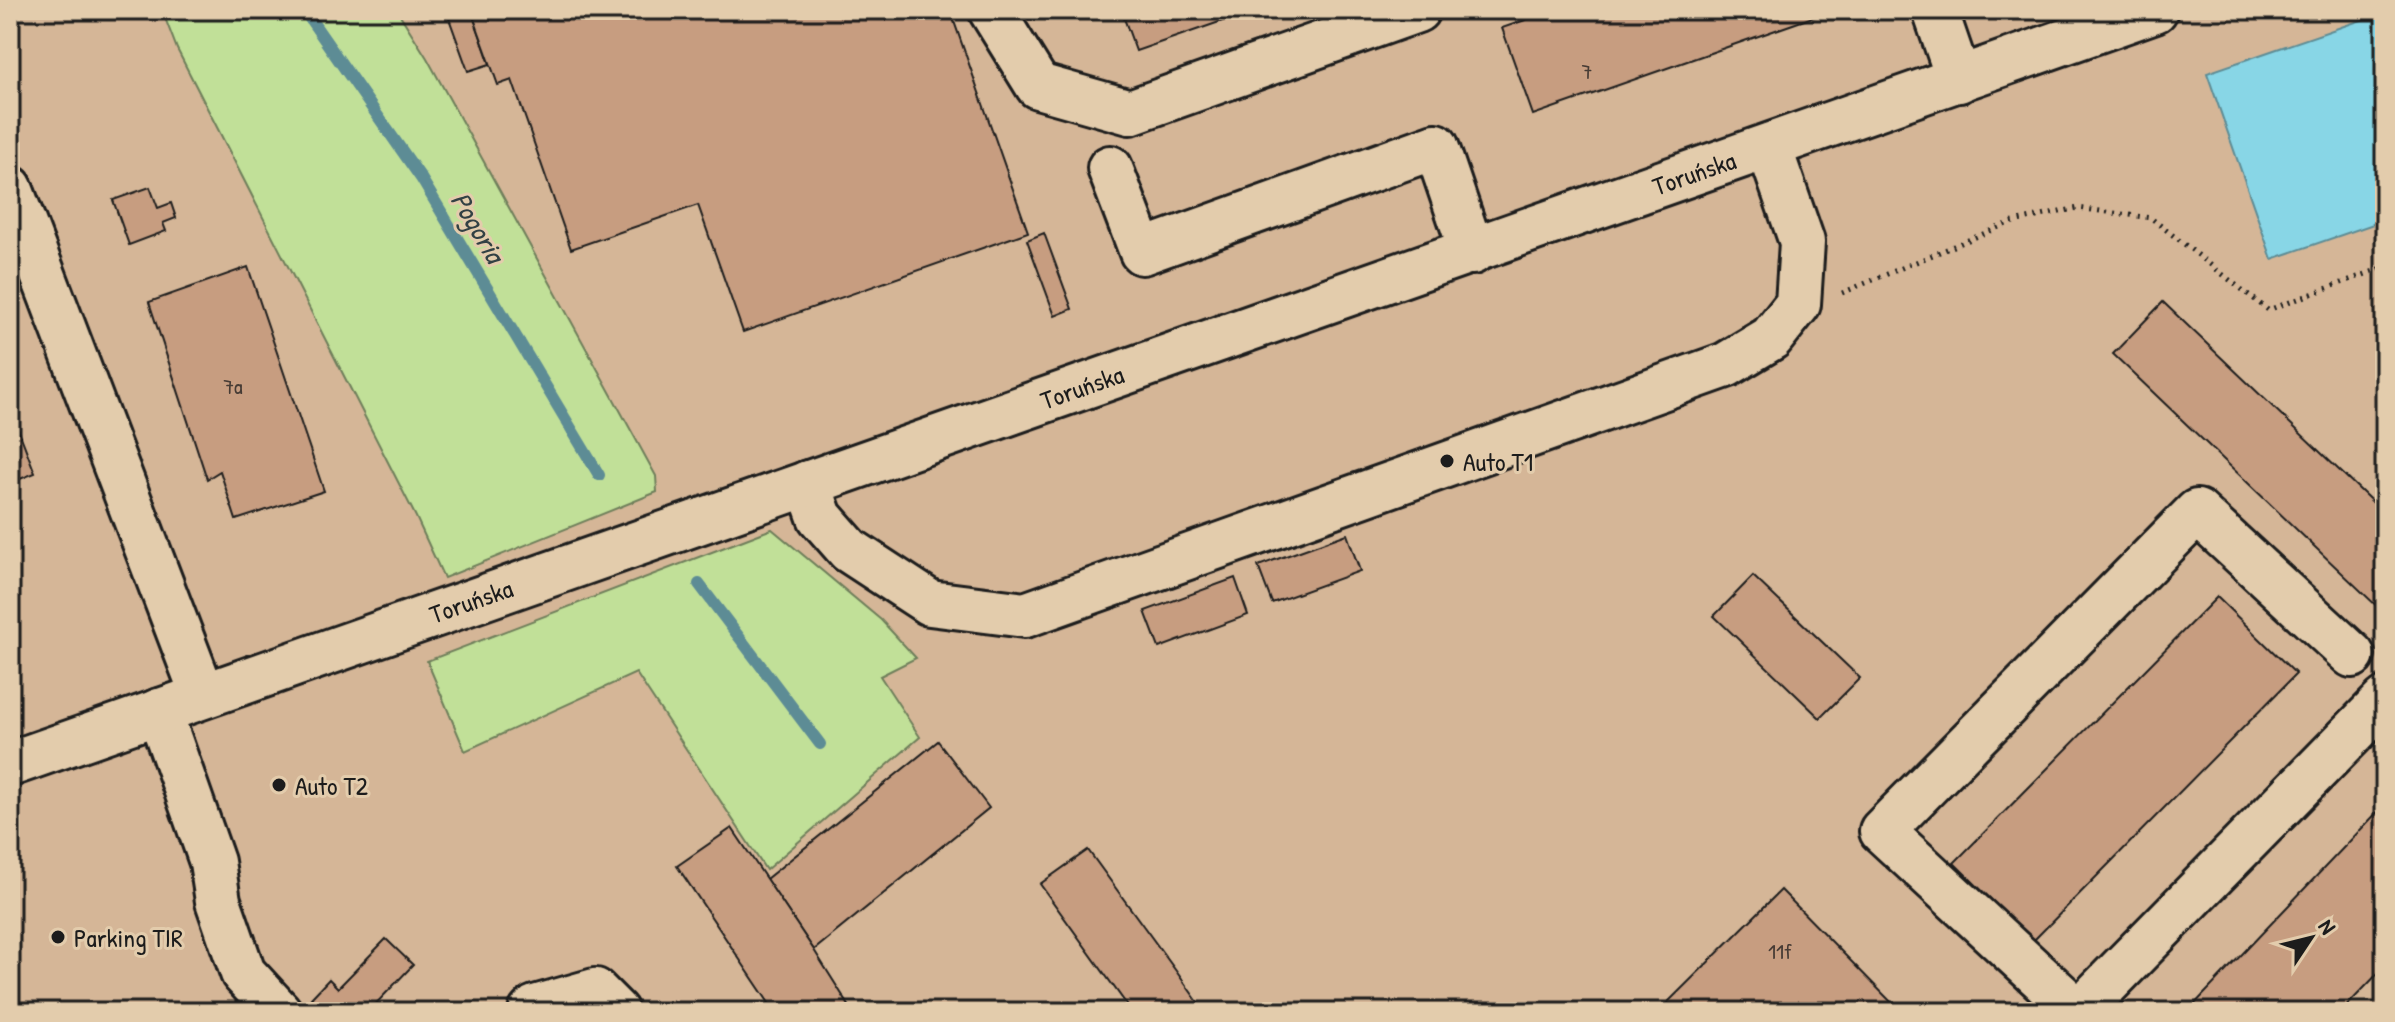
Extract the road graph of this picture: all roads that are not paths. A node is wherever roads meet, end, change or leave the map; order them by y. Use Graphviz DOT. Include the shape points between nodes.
graph roads {
  1 [pos="991,10"];
  2 [pos="1417,10"];
  3 [pos="1935,10"];
  4 [pos="2155,10"];
  5 [pos="1959,80"];
  6 [pos="1769,147"];
  7 [pos="1110,168"];
  8 [pos="10,188"];
  9 [pos="1472,252"];
  10 [pos="808,483"];
  11 [pos="2352,655"];
  12 [pos="203,695"];
  13 [pos="2385,700"];
  14 [pos="159,711"];
  15 [pos="10,764"];
  16 [pos="279,1012"];
  17 [pos="531,1012"];
  18 [pos="616,1012"];
  19 [pos="2079,1012"];
  1 -- 2 [label="street" via="1038,86 1130,112"];
  3 -- 5 [label="street"];
  4 -- 5 [label="street, Toruńska"];
  5 -- 6 [label="street, Toruńska"];
  6 -- 9 [label="street, Toruńska"];
  6 -- 10 [label="street" via="1802,242 1798,304 1771,338 1726,365 1025,615 930,603 849,550 820,517"];
  7 -- 9 [label="street" via="1142,252 1436,146"];
  8 -- 12 [label="street"];
  9 -- 10 [label="street, Toruńska"];
  10 -- 12 [label="street, Toruńska"];
  11 -- 19 [label="street" via="2197,512 1882,831"];
  12 -- 14 [label="street, Toruńska"];
  13 -- 19 [label="street"];
  14 -- 15 [label="street, Toruńska"];
  14 -- 16 [label="street" via="212,862 218,901 243,973"];
  17 -- 18 [label="street" via="595,991"];
}
